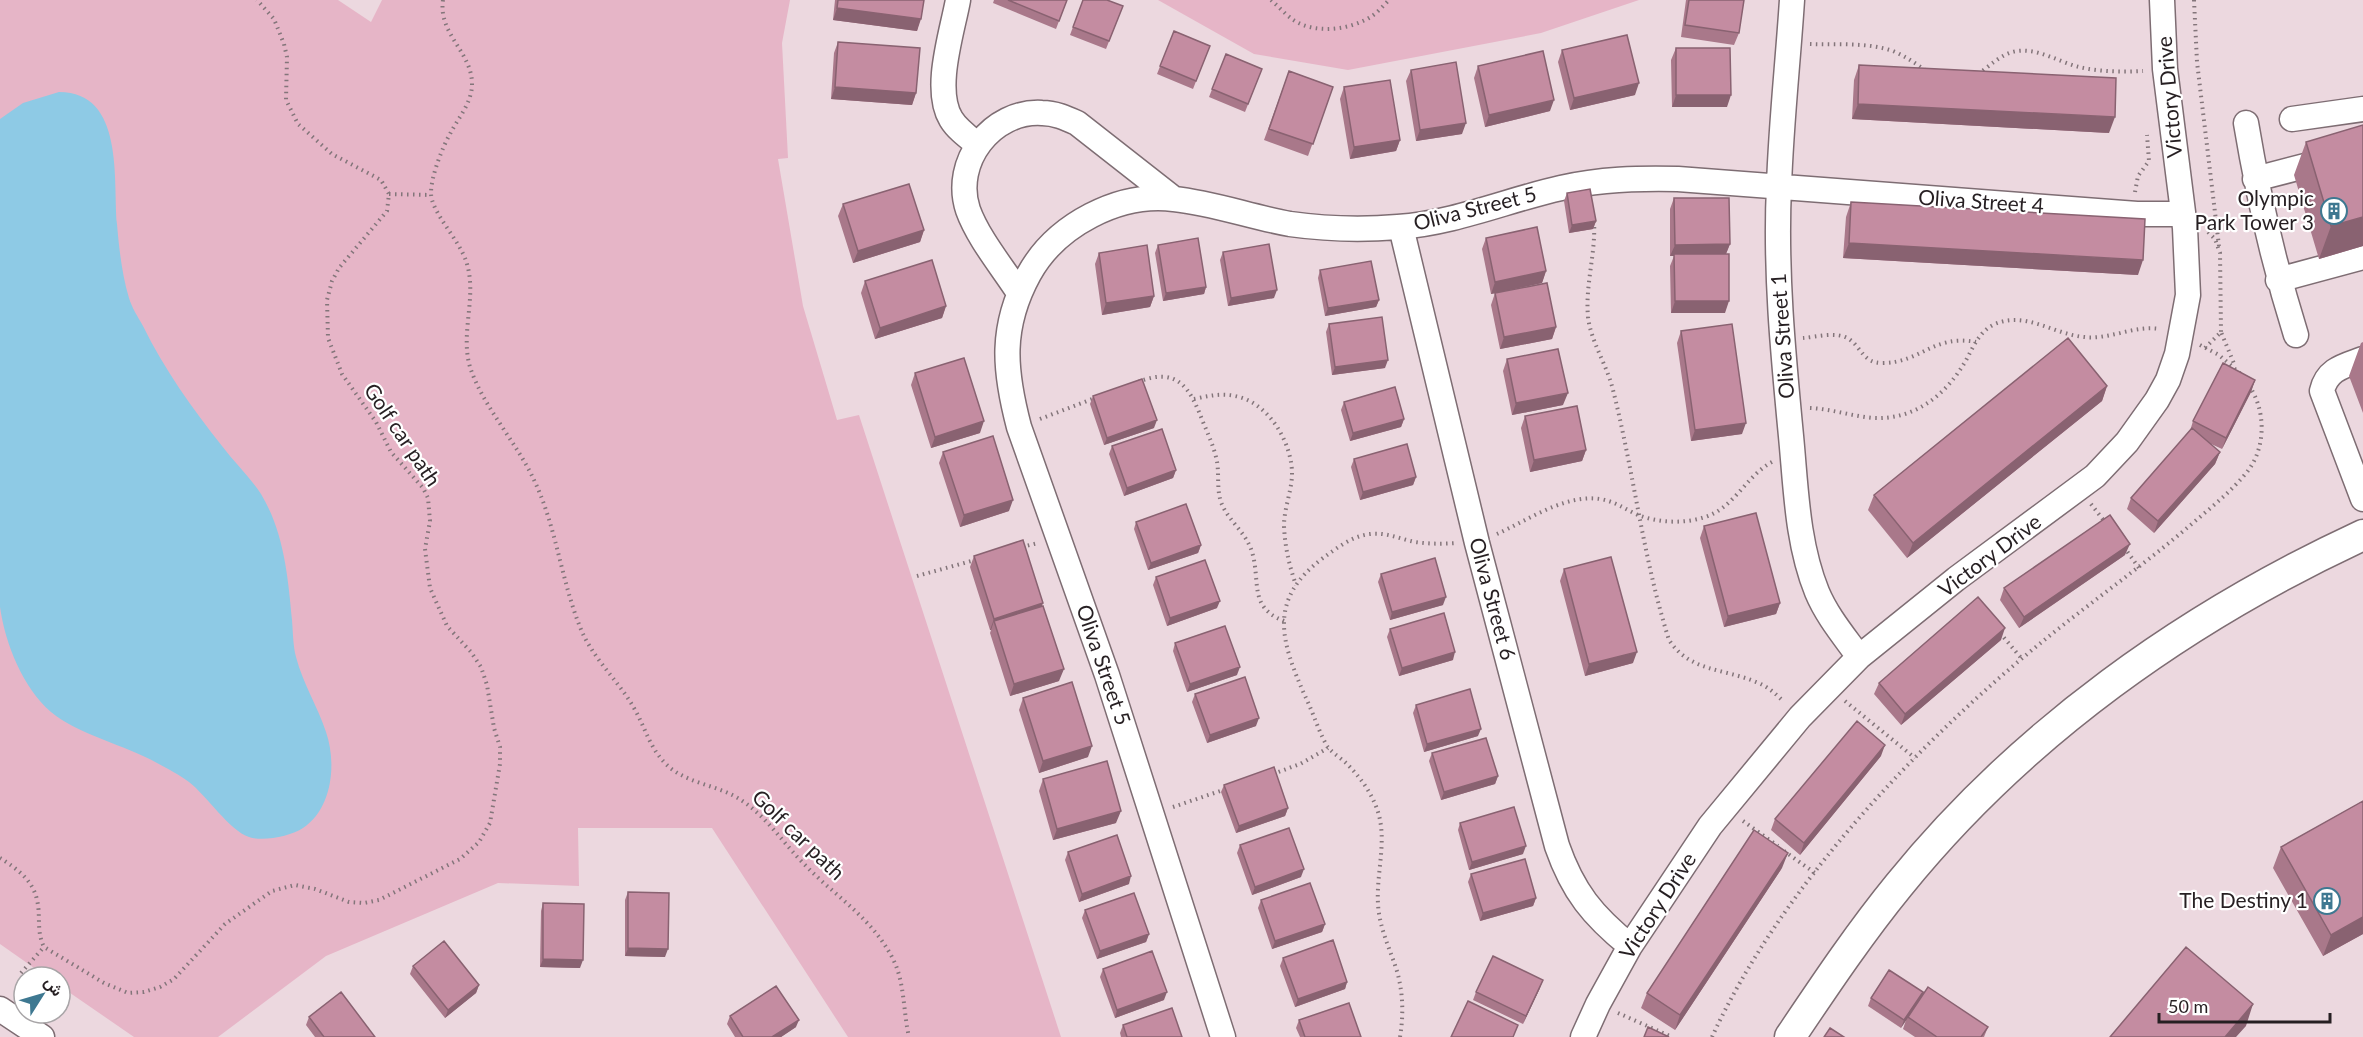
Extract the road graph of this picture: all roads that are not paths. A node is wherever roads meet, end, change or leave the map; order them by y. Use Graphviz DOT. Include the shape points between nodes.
graph roads {
  1 [pos="958,0"];
  2 [pos="1792,0"];
  3 [pos="2162,0"];
  4 [pos="2363,109"];
  5 [pos="2292,118"];
  6 [pos="2246,123"];
  7 [pos="978,145"];
  8 [pos="2363,151"];
  9 [pos="2255,179"];
  10 [pos="1779,187"];
  11 [pos="1174,199"];
  12 [pos="2184,221"];
  13 [pos="1401,227"];
  14 [pos="2363,257"];
  15 [pos="2278,280"];
  16 [pos="1019,293"];
  17 [pos="2296,335"];
  18 [pos="2363,359"];
  19 [pos="2359,480"];
  20 [pos="2363,535"];
  21 [pos="1859,657"];
  22 [pos="1630,946"];
  23 [pos="0,1009"];
  24 [pos="42,1037"];
  25 [pos="1223,1037"];
  26 [pos="1583,1037"];
  27 [pos="1790,1037"];
  1 -- 7 [label="street" via="942,87 944,103 951,119"];
  2 -- 10 [label="street, Oliva Street 1"];
  3 -- 12 [label="street, Victory Drive" via="2165,69"];
  4 -- 5 [label="street"];
  6 -- 9 [label="street"];
  7 -- 11 [label="street, Oliva Street 5" via="1005,120 1042,112 1060,116 1077,123"];
  7 -- 16 [label="street, Oliva Street 5" via="965,176 968,209"];
  8 -- 9 [label="street"];
  9 -- 15 [label="street"];
  10 -- 12 [label="street, Oliva Street 4" via="2137,214"];
  10 -- 13 [label="street, Oliva Street 5" via="1678,179 1592,182"];
  10 -- 21 [label="street, Oliva Street 1" via="1781,340 1800,529 1810,572 1828,614"];
  11 -- 13 [label="street, Oliva Street 5" via="1299,225"];
  11 -- 16 [label="street, Oliva Street 5" via="1121,204 1081,220 1034,264"];
  12 -- 21 [label="street, Victory Drive" via="2188,295 2179,345 2168,380 2153,408 2110,462 2080,489 1956,579"];
  13 -- 22 [label="street, Oliva Street 6" via="1477,543 1557,846 1564,867 1587,906"];
  14 -- 15 [label="street"];
  15 -- 17 [label="street"];
  16 -- 25 [label="street, Oliva Street 5" via="1006,345 1007,373 1020,427 1152,814"];
  18 -- 19 [label="street" via="2329,373 2322,391"];
  20 -- 27 [label="main road" via="2191,627 2111,683 2036,745 1965,812 1899,884"];
  21 -- 22 [label="street, Victory Drive" via="1800,717 1710,825"];
  22 -- 26 [label="street, Victory Drive"];
  23 -- 24 [label="street"];
}
